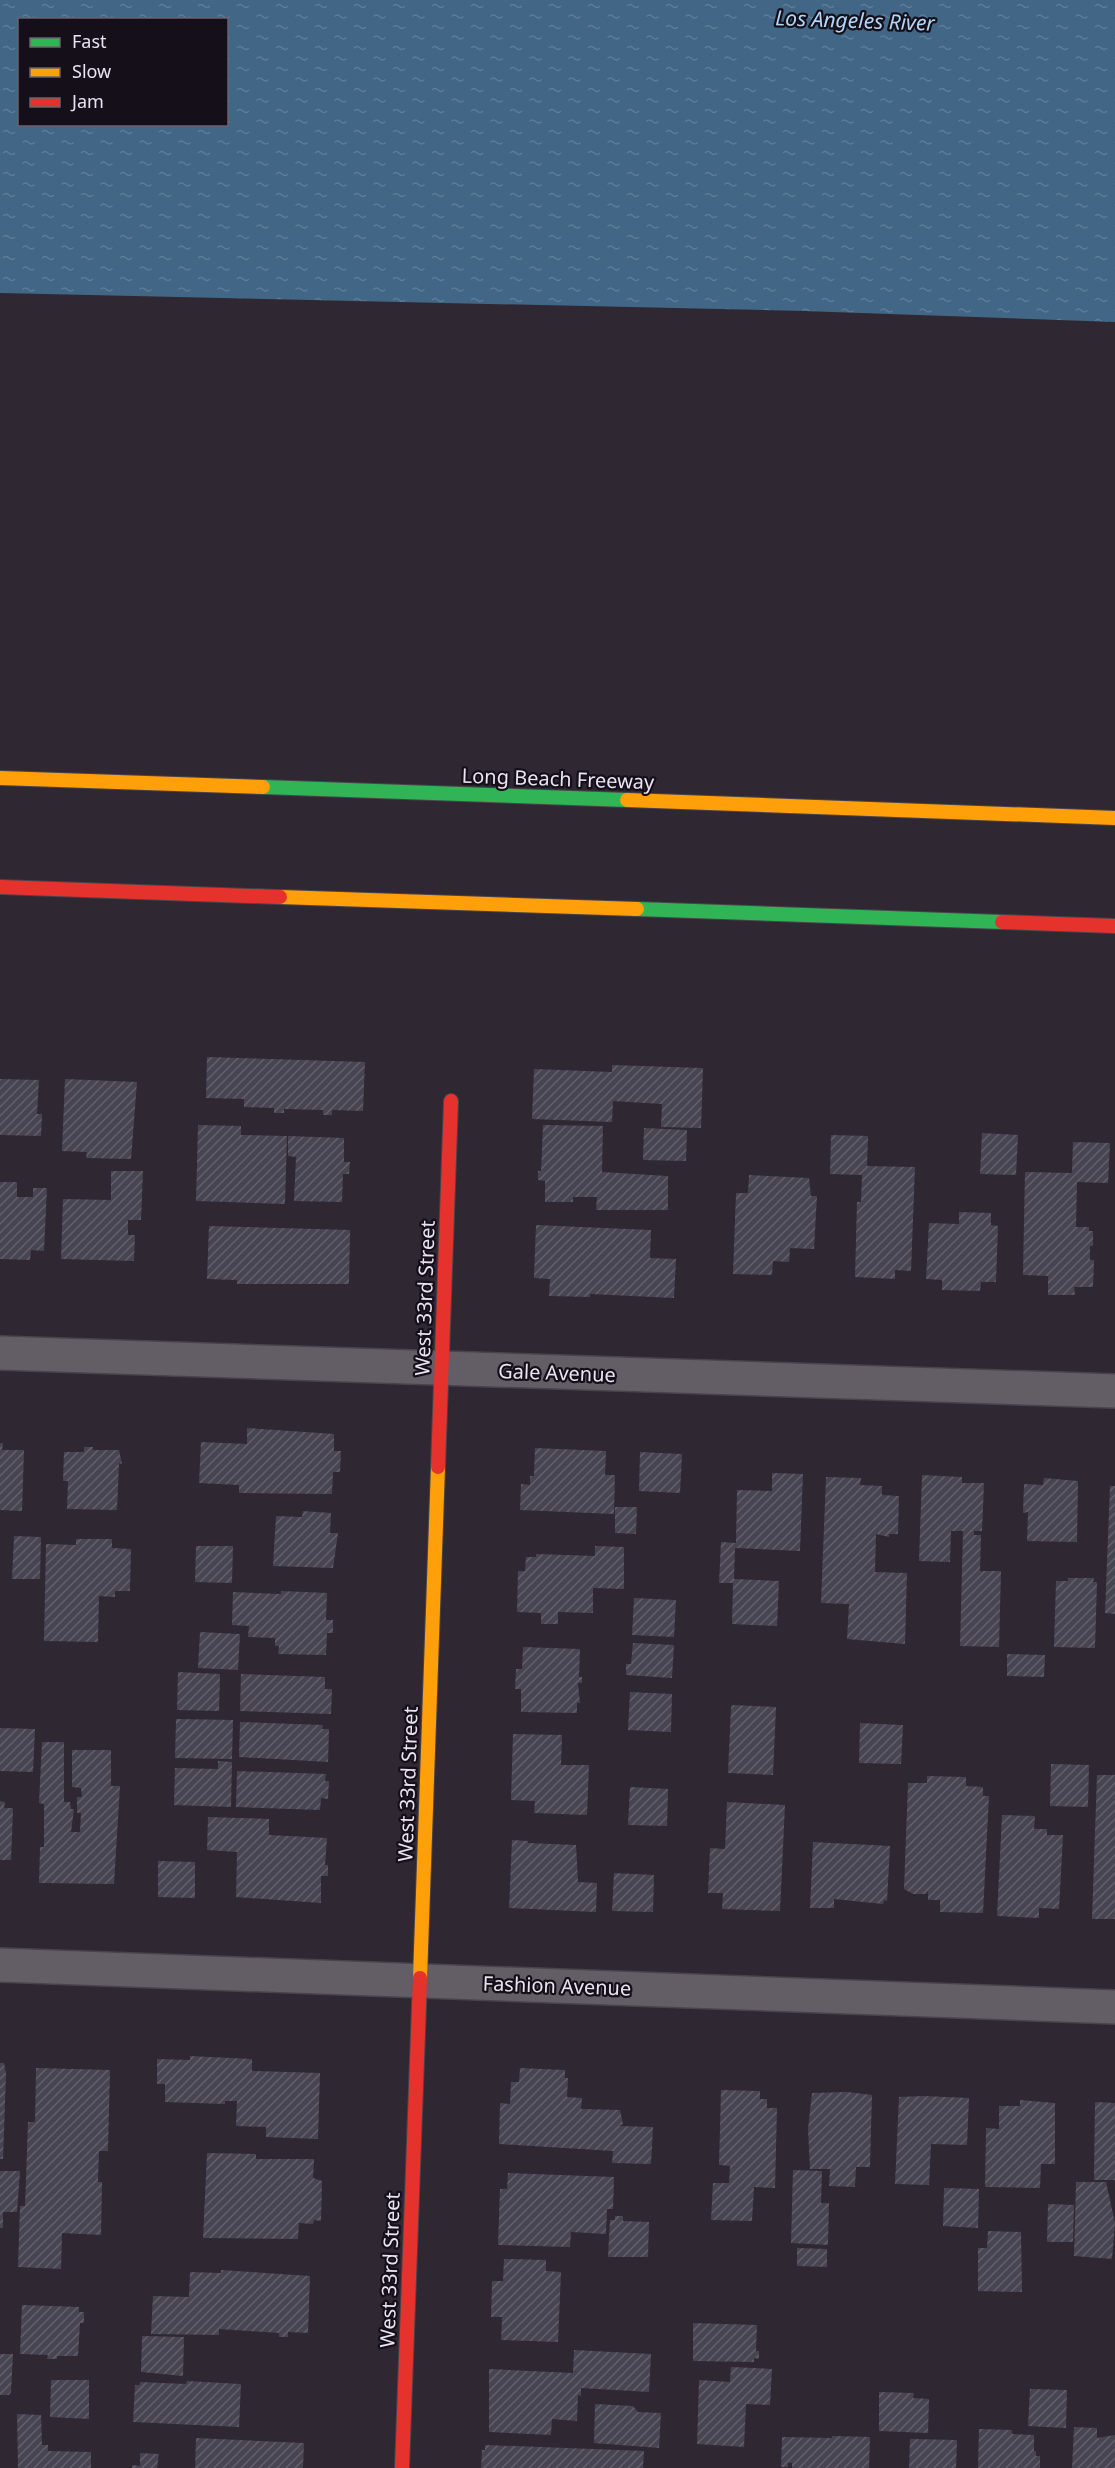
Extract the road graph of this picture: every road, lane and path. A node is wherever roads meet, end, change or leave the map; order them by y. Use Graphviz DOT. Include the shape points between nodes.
graph roads {
  1 [pos="0,778"];
  2 [pos="1115,818"];
  3 [pos="0,887"];
  4 [pos="1115,926"];
  5 [pos="451,1101"];
  6 [pos="0,1353"];
  7 [pos="442,1369"];
  8 [pos="1115,1391"];
  9 [pos="0,1965"];
  10 [pos="420,1981"];
  11 [pos="1115,2007"];
  12 [pos="402,2468"];
  1 -- 2 [label="main road, Long Beach Freeway"];
  3 -- 4 [label="main road"];
  5 -- 7 [label="main road, West 33rd Street"];
  6 -- 7 [label="street, Gale Avenue"];
  7 -- 8 [label="street, Gale Avenue"];
  7 -- 10 [label="main road, West 33rd Street"];
  9 -- 10 [label="street, Fashion Avenue"];
  10 -- 11 [label="street, Fashion Avenue"];
  10 -- 12 [label="main road, West 33rd Street"];
}
